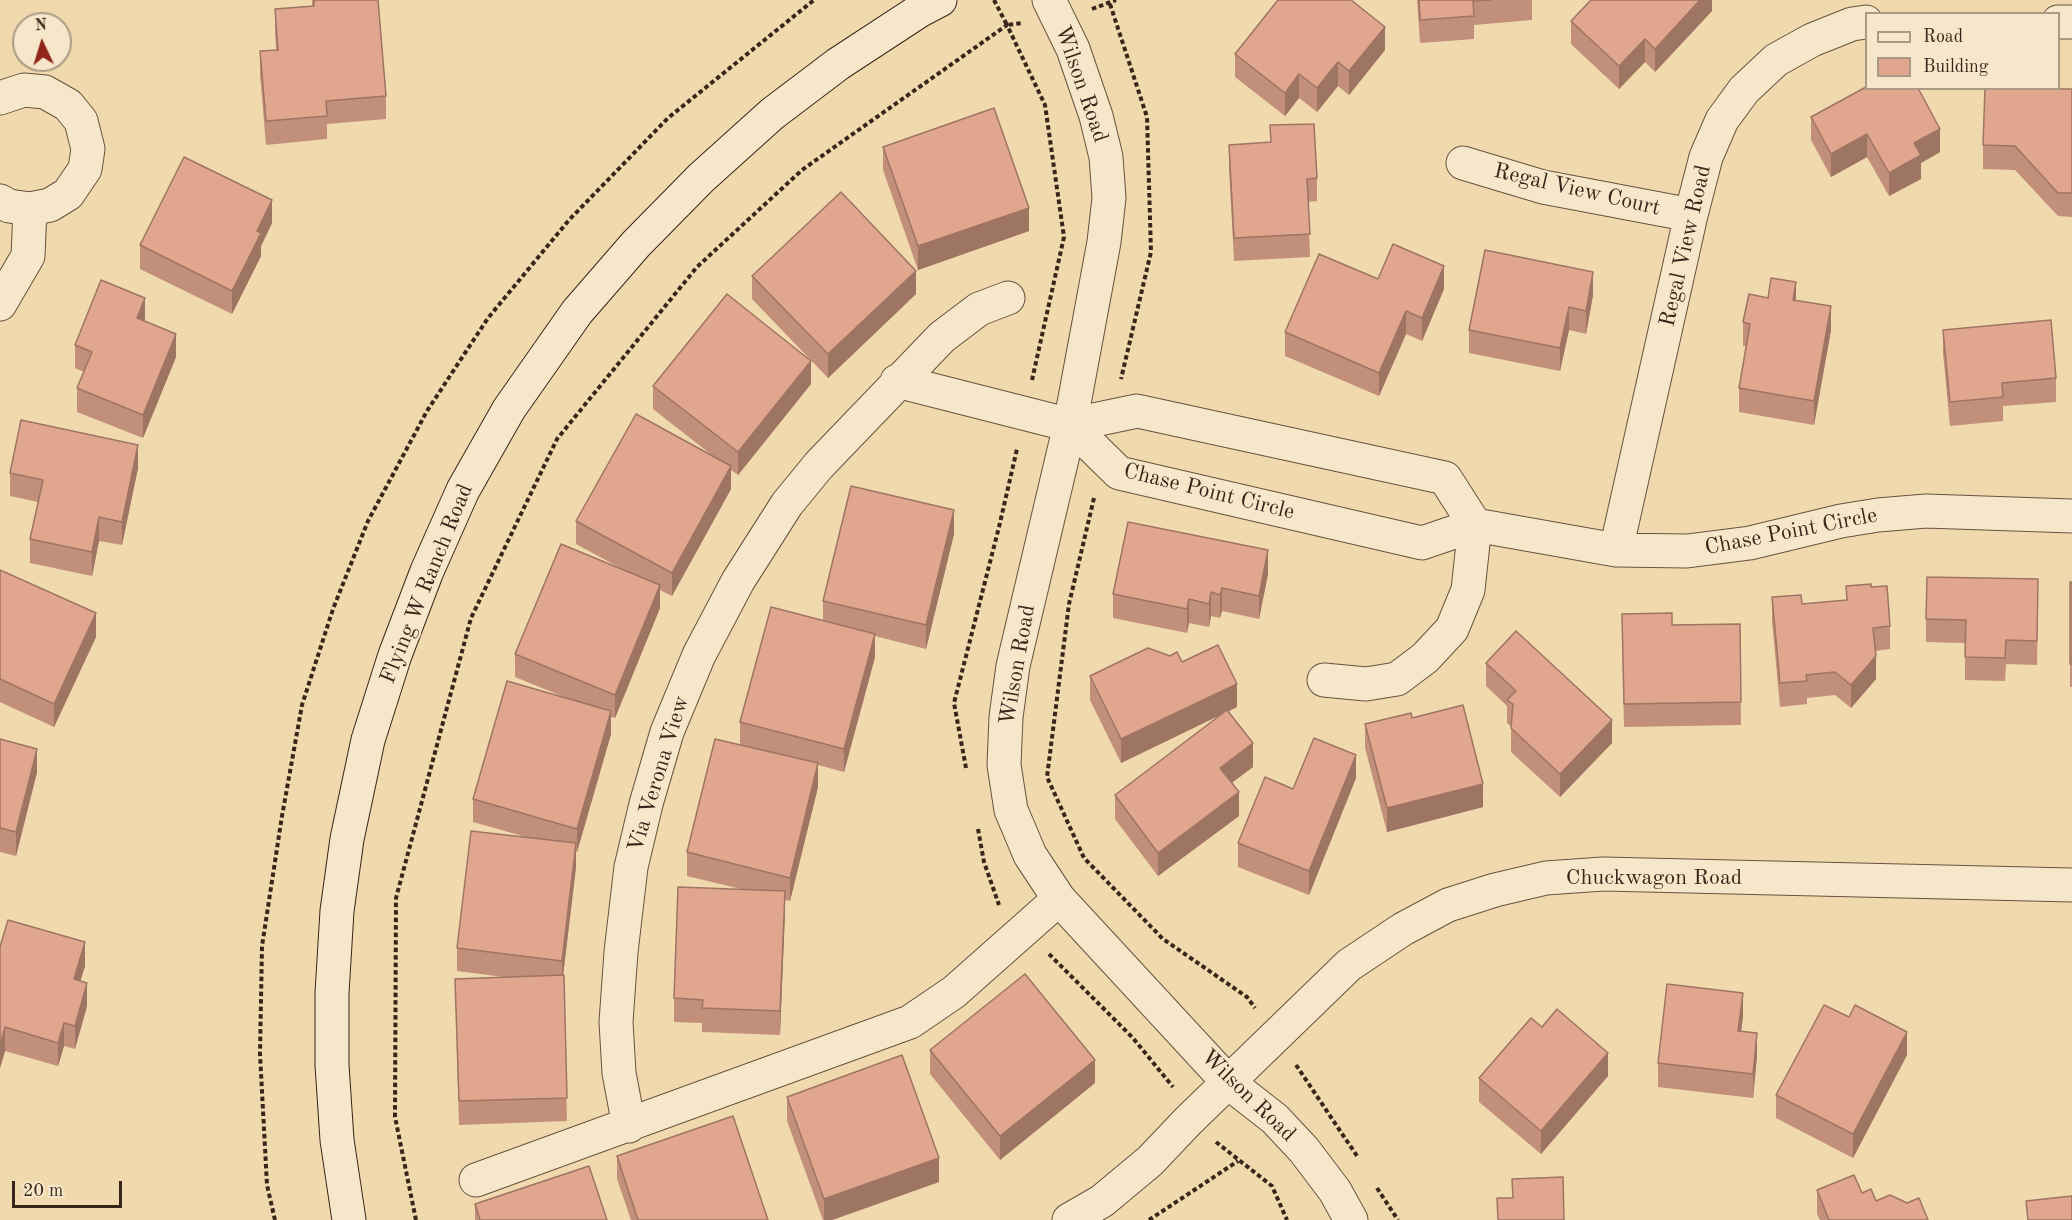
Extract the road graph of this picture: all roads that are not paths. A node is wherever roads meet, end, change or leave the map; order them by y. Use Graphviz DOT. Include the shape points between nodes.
graph roads {
  1 [pos="940,0"];
  2 [pos="1049,0"];
  3 [pos="1865,22"];
  4 [pos="0,98"];
  5 [pos="1463,163"];
  6 [pos="15,205"];
  7 [pos="1691,215"];
  8 [pos="1008,298"];
  9 [pos="0,304"];
  10 [pos="897,381"];
  11 [pos="1070,424"];
  12 [pos="2072,516"];
  13 [pos="1475,525"];
  14 [pos="1617,550"];
  15 [pos="1324,680"];
  16 [pos="2072,885"];
  17 [pos="1059,899"];
  18 [pos="1229,1083"];
  19 [pos="629,1126"];
  20 [pos="477,1180"];
  21 [pos="348,1220"];
  22 [pos="1069,1220"];
  23 [pos="1351,1220"];
  1 -- 21 [label="street, Flying W Ranch Road" via="838,64 772,114 636,244 577,312 509,409 463,490 395,655 368,740 347,839 337,911 332,1065"];
  2 -- 11 [label="street, Wilson Road" via="1073,49 1106,157 1104,242"];
  3 -- 7 [label="street, Regal View Road" via="1812,40 1776,60 1744,90 1722,120 1706,158"];
  4 -- 6 [label="street" via="24,90 45,92 68,105 81,121 88,149 85,169 68,194 50,205"];
  5 -- 7 [label="street, Regal View Court" via="1543,187"];
  6 -- 9 [label="street" via="28,256"];
  7 -- 14 [label="street, Regal View Road"];
  8 -- 10 [label="street, Via Verona View" via="979,309 942,337"];
  10 -- 11 [label="street"];
  10 -- 19 [label="street, Via Verona View" via="786,504 704,645 667,732 631,867 621,952 616,1022 619,1073"];
  11 -- 13 [label="street, Chase Point Circle" via="1119,473 1422,543"];
  11 -- 13 [label="street" via="1137,411 1445,478"];
  11 -- 17 [label="street, Wilson Road" via="1013,666 1004,765 1011,810 1030,855"];
  12 -- 14 [label="street, Chase Point Circle" via="1926,511 1878,514 1750,543 1686,551"];
  13 -- 14 [label="street, Chase Point Circle"];
  13 -- 15 [label="street" via="1468,590 1452,629 1425,658 1396,679 1366,684"];
  16 -- 18 [label="street, Chuckwagon Road" via="1614,874 1546,878 1448,904 1402,929 1349,965"];
  17 -- 18 [label="street, Wilson Road"];
  17 -- 19 [label="street" via="954,992 910,1023"];
  18 -- 22 [label="street, Chuckwagon Road" via="1150,1161 1102,1201"];
  18 -- 23 [label="street, Wilson Road" via="1275,1119 1304,1150"];
  19 -- 20 [label="street"];
}
